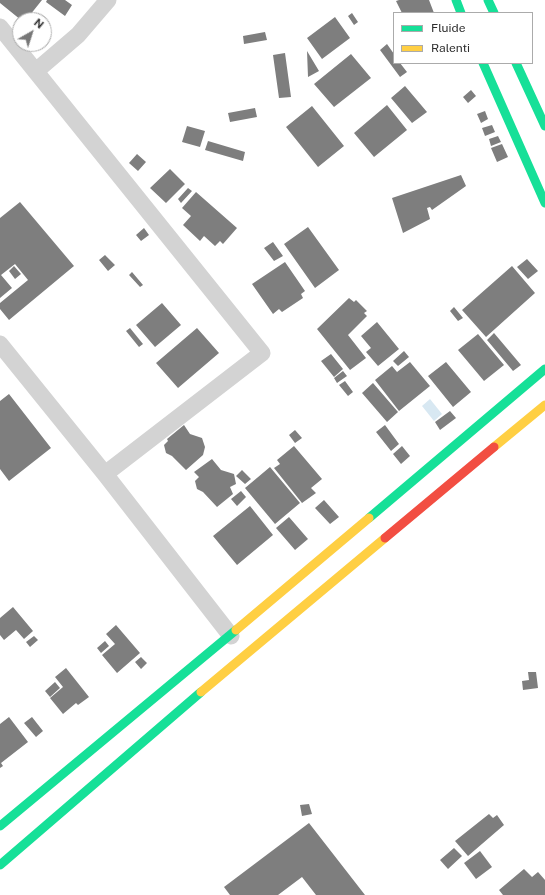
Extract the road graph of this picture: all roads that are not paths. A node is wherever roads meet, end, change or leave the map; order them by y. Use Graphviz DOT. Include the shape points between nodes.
graph roads {
  1 [pos="108,0"];
  2 [pos="456,0"];
  3 [pos="488,0"];
  4 [pos="461,12"];
  5 [pos="494,12"];
  6 [pos="0,27"];
  7 [pos="483,64"];
  8 [pos="516,64"];
  9 [pos="36,71"];
  10 [pos="545,126"];
  11 [pos="545,203"];
  12 [pos="0,344"];
  13 [pos="545,370"];
  14 [pos="545,405"];
  15 [pos="105,474"];
  16 [pos="231,636"];
  17 [pos="0,826"];
  18 [pos="0,865"];
  1 -- 9 [label="street" via="78,35"];
  2 -- 4 [label="street"];
  3 -- 5 [label="street"];
  6 -- 9 [label="street"];
  7 -- 11 [label="street"];
  8 -- 10 [label="street"];
  9 -- 15 [label="street" via="262,353"];
  12 -- 15 [label="street"];
  13 -- 16 [label="street"];
  14 -- 18 [label="street" via="245,654"];
  15 -- 16 [label="street"];
  16 -- 17 [label="street"];
}
